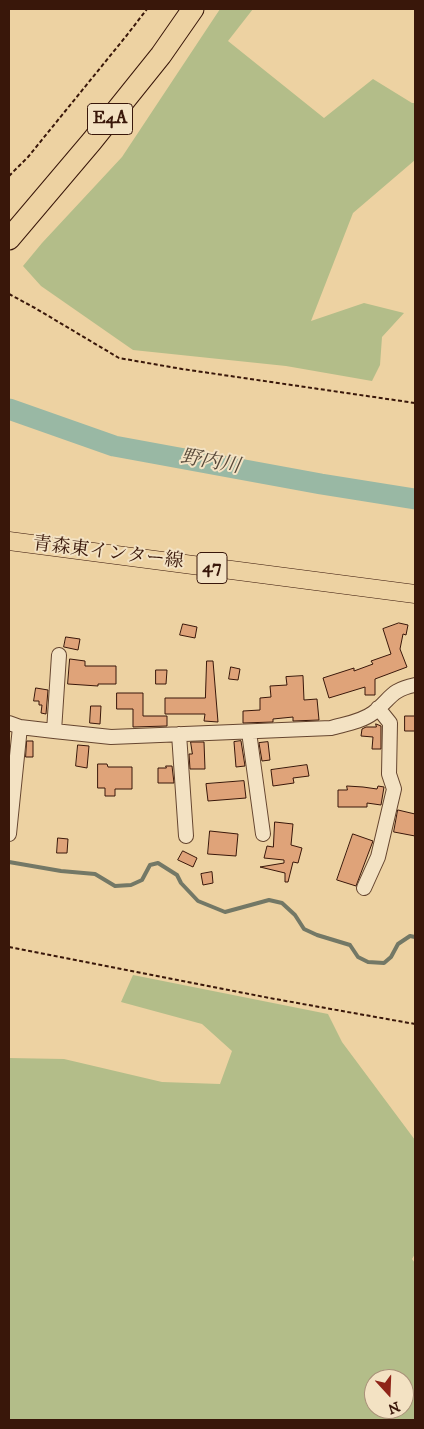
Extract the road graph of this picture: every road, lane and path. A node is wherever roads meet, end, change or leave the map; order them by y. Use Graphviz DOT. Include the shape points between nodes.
graph roads {
  1 [pos="146,9"];
  2 [pos="192,9"];
  3 [pos="9,176"];
  4 [pos="16,232"];
  5 [pos="9,294"];
  6 [pos="415,403"];
  7 [pos="9,541"];
  8 [pos="415,594"];
  9 [pos="59,655"];
  10 [pos="415,685"];
  11 [pos="378,708"];
  12 [pos="14,725"];
  13 [pos="54,731"];
  14 [pos="249,732"];
  15 [pos="180,734"];
  16 [pos="9,834"];
  17 [pos="263,834"];
  18 [pos="186,836"];
  19 [pos="364,888"];
  20 [pos="9,947"];
  21 [pos="415,1024"];
  1 -- 3 [label="path"];
  2 -- 4 [label="highway, E4A" via="155,62"];
  5 -- 6 [label="path" via="119,358"];
  7 -- 8 [label="main road, 青森東インター線 / 47"];
  9 -- 13 [label="street"];
  10 -- 11 [label="street" via="395,691"];
  11 -- 14 [label="street" via="361,719 331,728"];
  11 -- 19 [label="street" via="390,723 389,774 394,789 378,857"];
  12 -- 13 [label="street"];
  12 -- 16 [label="street"];
  13 -- 15 [label="street" via="111,737"];
  14 -- 15 [label="street"];
  14 -- 17 [label="street"];
  15 -- 18 [label="street"];
  20 -- 21 [label="path"];
}
